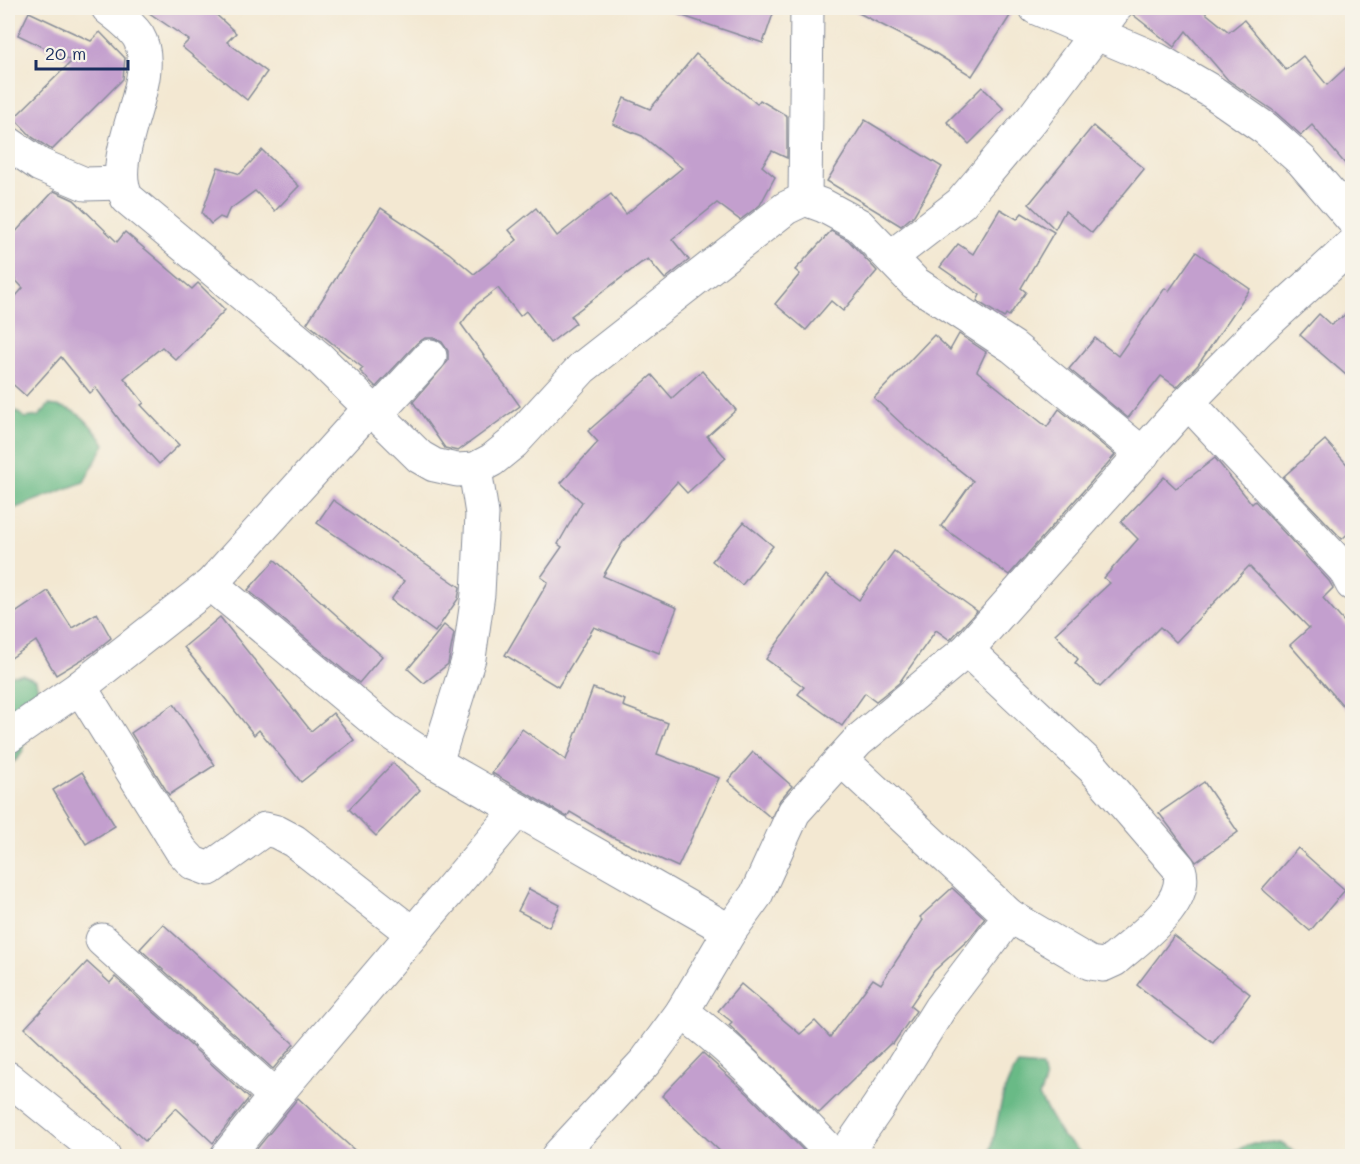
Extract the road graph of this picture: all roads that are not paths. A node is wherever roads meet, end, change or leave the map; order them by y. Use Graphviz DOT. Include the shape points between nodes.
graph roads {
  1 [pos="108,8"];
  2 [pos="807,8"];
  3 [pos="1036,8"];
  4 [pos="1115,8"];
  5 [pos="1096,34"];
  6 [pos="8,143"];
  7 [pos="122,183"];
  8 [pos="805,199"];
  9 [pos="1353,219"];
  10 [pos="1353,245"];
  11 [pos="891,257"];
  12 [pos="430,356"];
  13 [pos="1188,402"];
  14 [pos="374,410"];
  15 [pos="1143,454"];
  16 [pos="475,469"];
  17 [pos="211,584"];
  18 [pos="1353,584"];
  19 [pos="967,650"];
  20 [pos="80,687"];
  21 [pos="8,736"];
  22 [pos="842,760"];
  23 [pos="436,764"];
  24 [pos="518,810"];
  25 [pos="1010,916"];
  26 [pos="730,931"];
  27 [pos="411,933"];
  28 [pos="102,940"];
  29 [pos="682,1012"];
  30 [pos="8,1078"];
  31 [pos="275,1096"];
  32 [pos="104,1156"];
  33 [pos="227,1156"];
  34 [pos="558,1156"];
  35 [pos="835,1156"];
  36 [pos="844,1156"];
  1 -- 7 [label="street" via="127,23 143,49"];
  2 -- 8 [label="street"];
  3 -- 5 [label="street"];
  4 -- 5 [label="street"];
  5 -- 9 [label="street" via="1156,59 1243,113 1302,161"];
  5 -- 11 [label="street" via="1032,119 961,203"];
  6 -- 7 [label="street" via="40,165 85,184"];
  7 -- 14 [label="street" via="127,198 146,216 319,358"];
  8 -- 11 [label="street" via="859,225"];
  8 -- 16 [label="street" via="786,208 582,368 513,443"];
  10 -- 13 [label="street" via="1260,329"];
  11 -- 15 [label="street" via="915,283 1013,347"];
  12 -- 14 [label="street"];
  13 -- 15 [label="street"];
  13 -- 18 [label="street" via="1345,570"];
  14 -- 16 [label="street" via="420,457 446,468"];
  14 -- 17 [label="street"];
  15 -- 19 [label="street"];
  16 -- 23 [label="street" via="482,514 478,594 469,658"];
  17 -- 20 [label="street"];
  17 -- 23 [label="street" via="386,730"];
  19 -- 22 [label="street" via="901,704"];
  19 -- 25 [label="street" via="1094,769 1179,868 1182,878 1172,906 1107,964 1090,963"];
  20 -- 21 [label="street"];
  20 -- 27 [label="street" via="181,850 193,863 209,869 265,829 277,832"];
  22 -- 25 [label="street"];
  22 -- 26 [label="street" via="794,812 756,896"];
  23 -- 24 [label="street"];
  24 -- 26 [label="street"];
  24 -- 27 [label="street"];
  25 -- 36 [label="street" via="940,1008"];
  26 -- 29 [label="street"];
  27 -- 31 [label="street"];
  28 -- 31 [label="street"];
  29 -- 34 [label="street" via="646,1061"];
  29 -- 35 [label="street" via="743,1063"];
  30 -- 32 [label="street"];
  31 -- 33 [label="street"];
}
